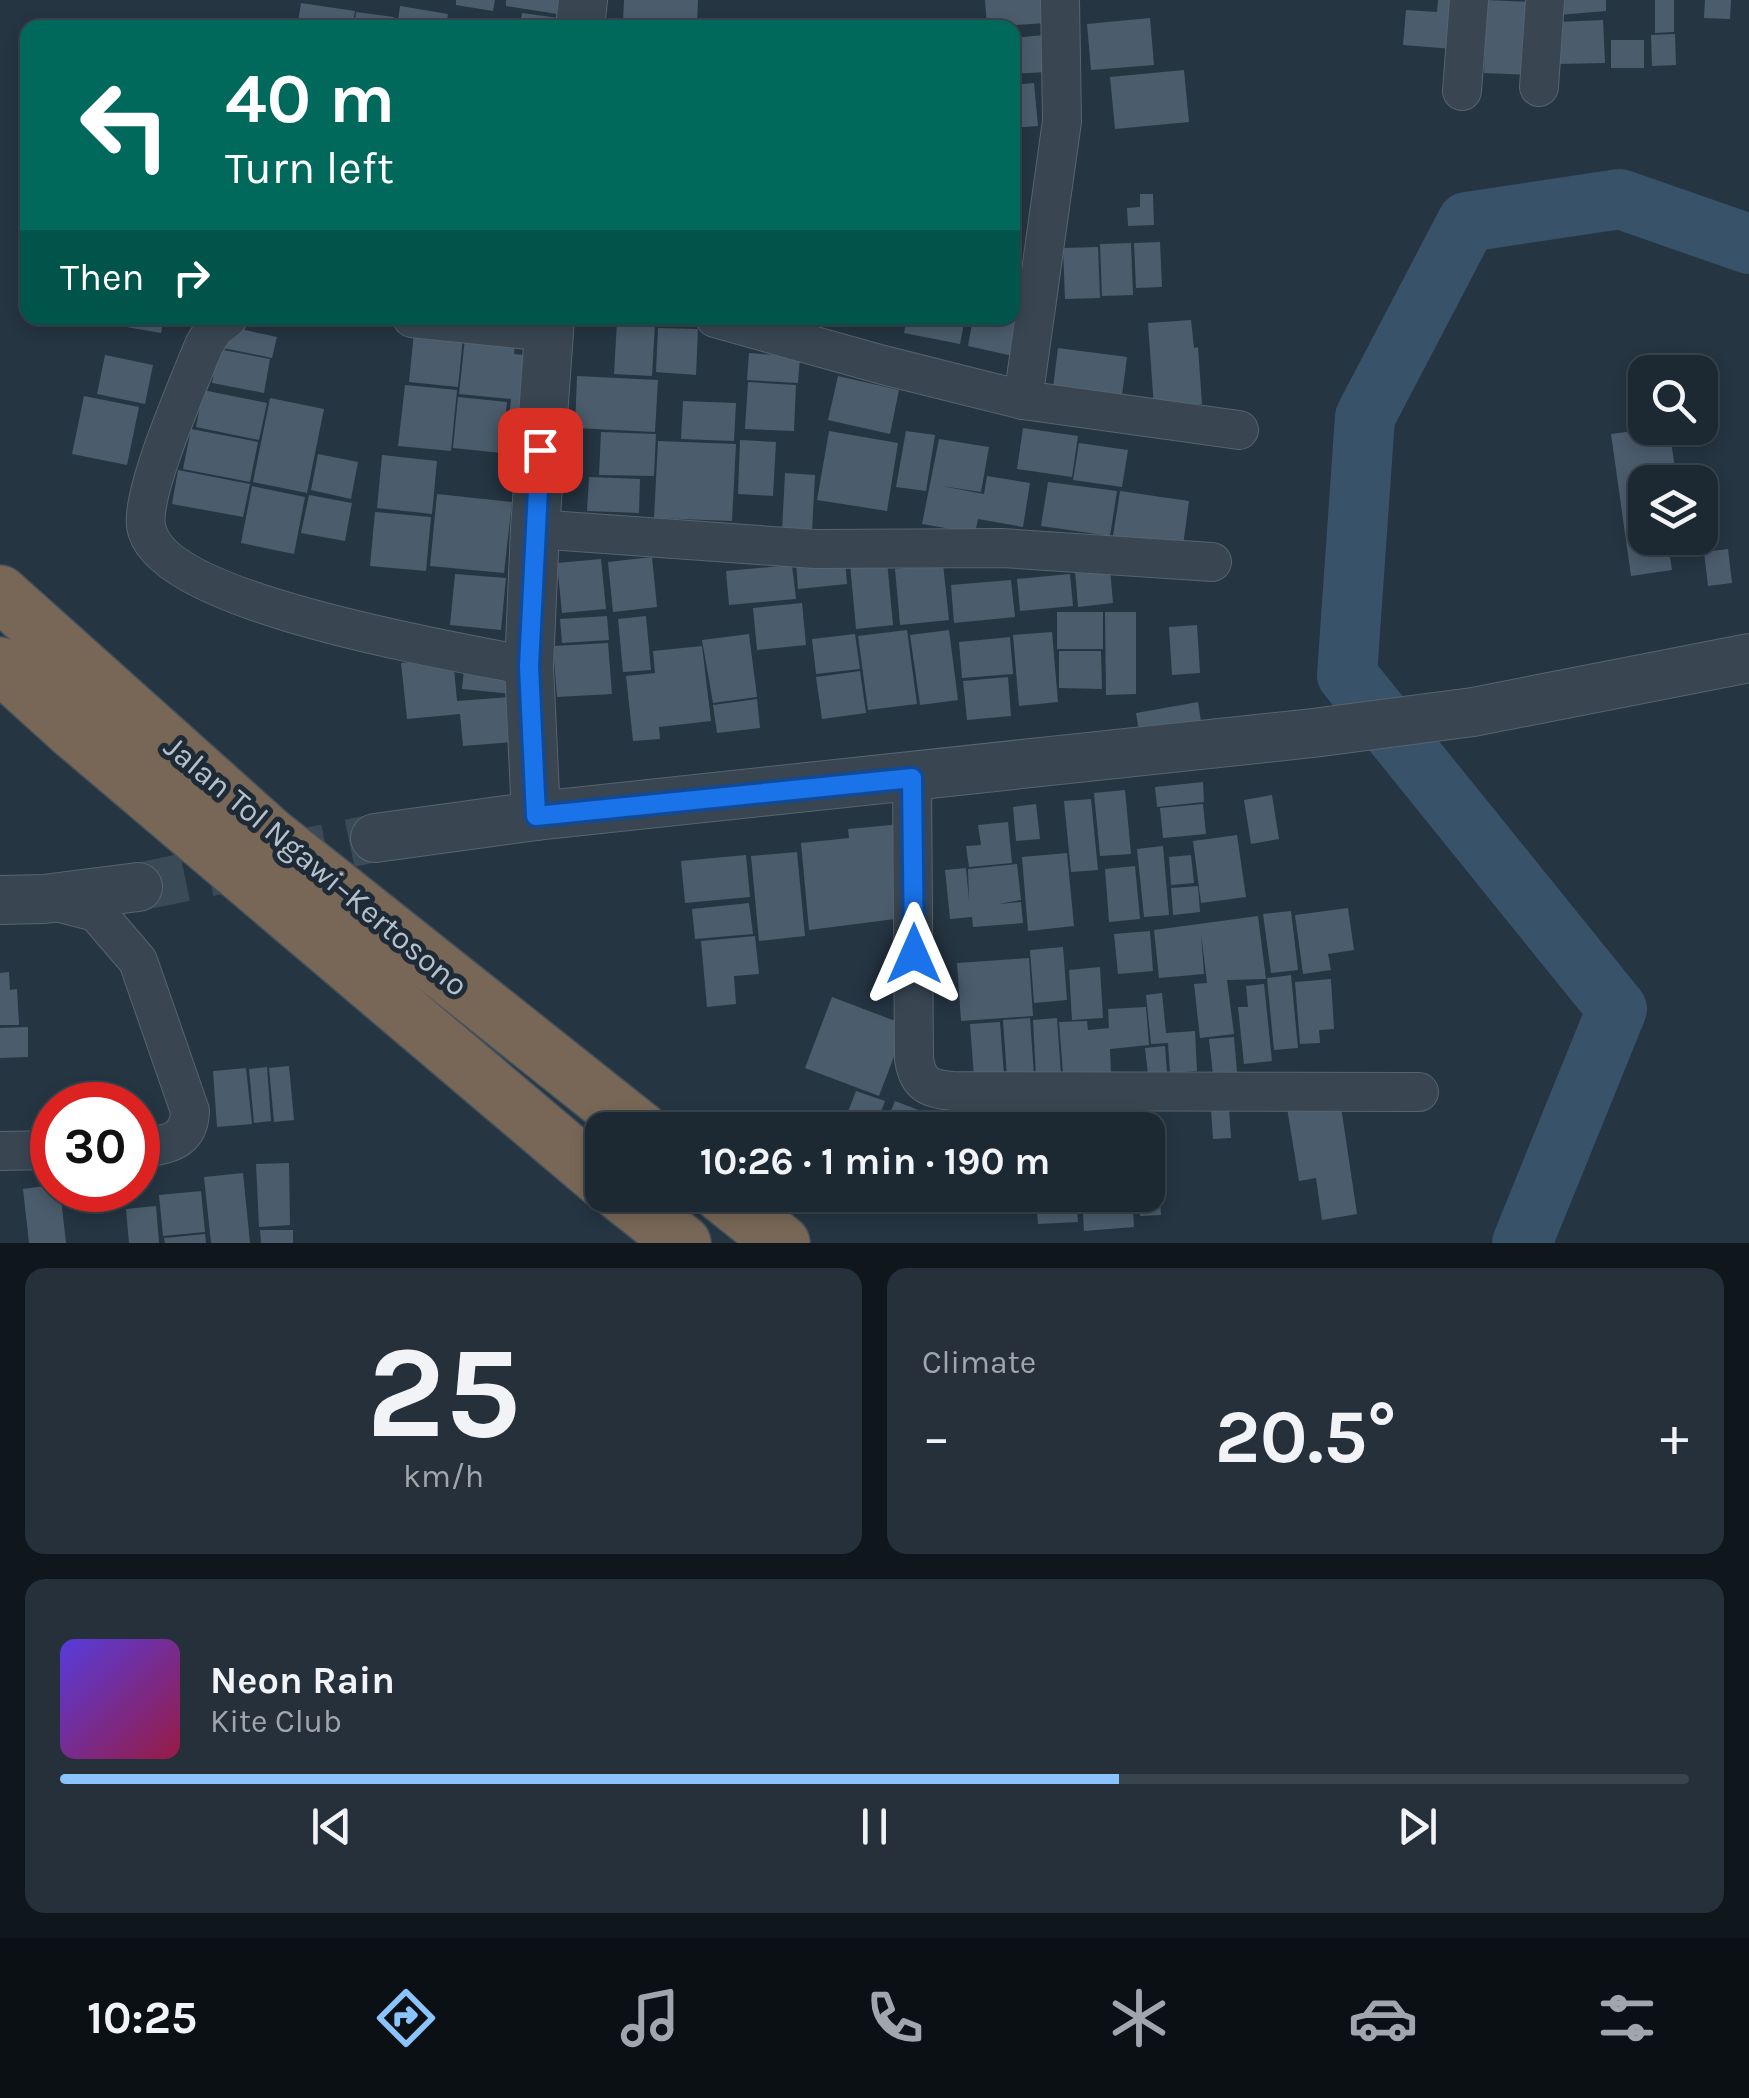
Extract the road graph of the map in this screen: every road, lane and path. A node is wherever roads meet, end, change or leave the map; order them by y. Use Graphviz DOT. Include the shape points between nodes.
graph roads {
  1 [pos="1060,0"];
  2 [pos="1469,0"];
  3 [pos="1545,0"];
  4 [pos="1539,87"];
  5 [pos="1462,91"];
  6 [pos="219,325"];
  7 [pos="549,325"];
  8 [pos="740,325"];
  9 [pos="1024,400"];
  10 [pos="1239,430"];
  11 [pos="535,529"];
  12 [pos="1212,562"];
  13 [pos="0,593"];
  14 [pos="1749,658"];
  15 [pos="0,664"];
  16 [pos="529,666"];
  17 [pos="912,778"];
  18 [pos="536,816"];
  19 [pos="375,838"];
  20 [pos="138,887"];
  21 [pos="22,899"];
  22 [pos="1418,1092"];
  23 [pos="618,1112"];
  24 [pos="160,1144"];
  25 [pos="30,1150"];
  26 [pos="0,1151"];
  27 [pos="585,1166"];
  28 [pos="743,1212"];
  29 [pos="782,1243"];
  1 -- 9 [label="street" via="1062,121"];
  2 -- 5 [label="street"];
  3 -- 4 [label="street"];
  6 -- 16 [label="street" via="204,345 148,496 146,526 154,546 199,578 287,614"];
  7 -- 11 [label="street"];
  8 -- 9 [label="street"];
  9 -- 10 [label="street"];
  11 -- 12 [label="street" via="815,549 1002,548"];
  11 -- 16 [label="street"];
  13 -- 23 [label="highway, Jalan Tol Ngawi–Kertosono" via="270,835"];
  14 -- 17 [label="street" via="1473,712"];
  15 -- 27 [label="highway, Jalan Tol Ngawi–Kertosono"];
  16 -- 18 [label="street"];
  17 -- 18 [label="street"];
  17 -- 22 [label="street" via="914,1059 922,1082 953,1091"];
  18 -- 19 [label="street"];
  20 -- 21 [label="street"];
  21 -- 24 [label="street" via="96,912 138,962 190,1111 187,1132"];
  25 -- 26 [label="street"];
  28 -- 29 [label="highway"];
}
